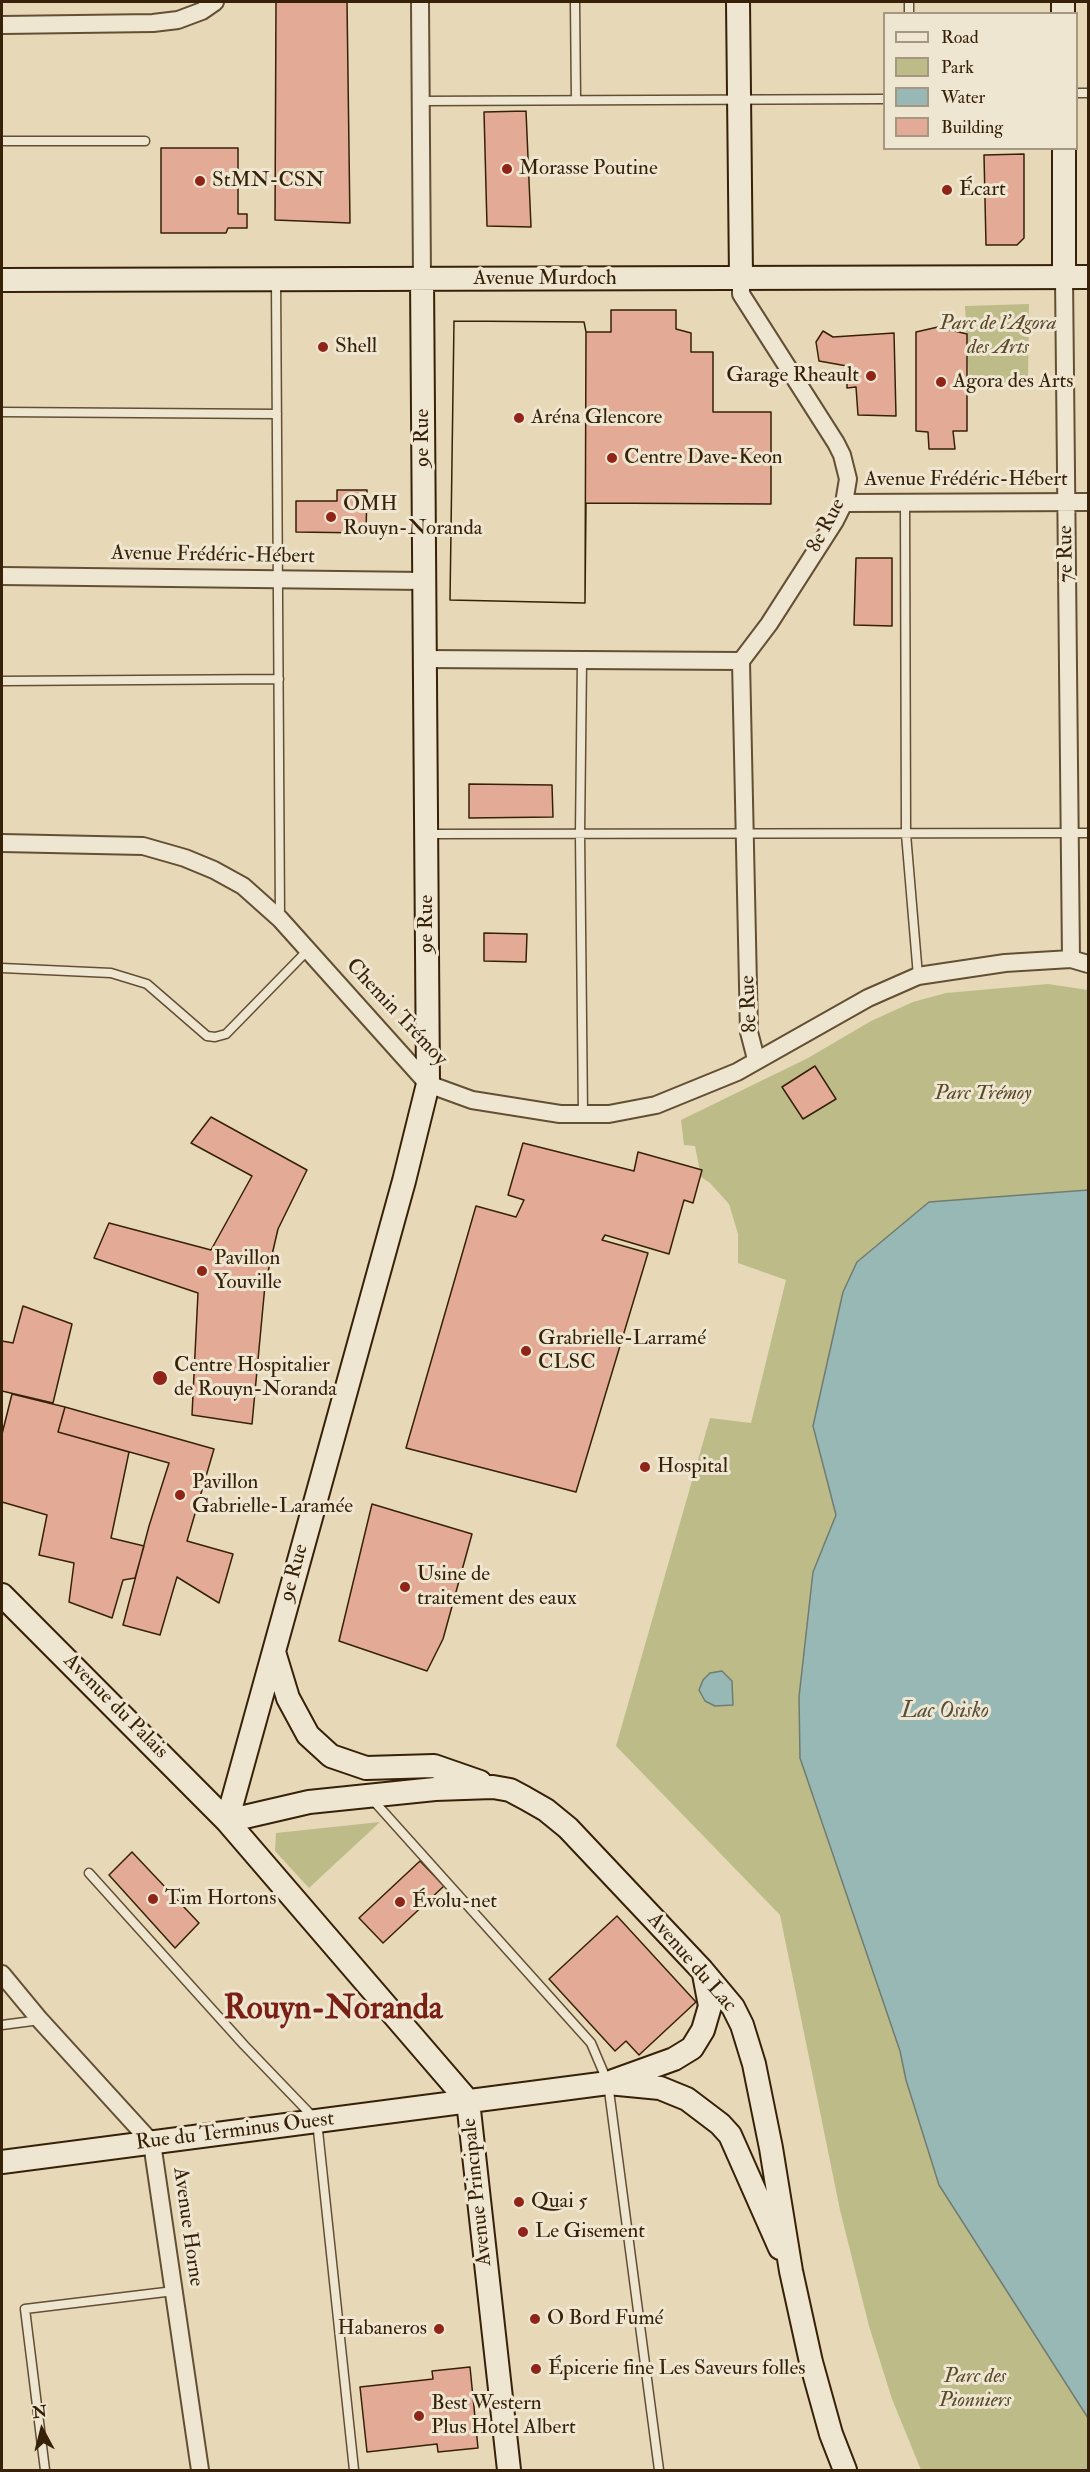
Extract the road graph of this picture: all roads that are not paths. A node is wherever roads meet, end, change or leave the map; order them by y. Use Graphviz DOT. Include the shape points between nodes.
graph roads {
  1 [pos="215,2"];
  2 [pos="420,2"];
  3 [pos="575,2"];
  4 [pos="738,2"];
  5 [pos="2,25"];
  6 [pos="576,99"];
  7 [pos="739,99"];
  8 [pos="883,99"];
  9 [pos="421,100"];
  10 [pos="2,141"];
  11 [pos="145,141"];
  12 [pos="1064,150"];
  13 [pos="1064,277"];
  14 [pos="1089,277"];
  15 [pos="741,278"];
  16 [pos="422,279"];
  17 [pos="2,280"];
  18 [pos="276,280"];
  19 [pos="2,412"];
  20 [pos="277,414"];
  21 [pos="1066,502"];
  22 [pos="1089,502"];
  23 [pos="844,503"];
  24 [pos="905,503"];
  25 [pos="2,576"];
  26 [pos="278,579"];
  27 [pos="424,581"];
  28 [pos="425,659"];
  29 [pos="582,660"];
  30 [pos="741,661"];
  31 [pos="279,679"];
  32 [pos="2,681"];
  33 [pos="1089,833"];
  34 [pos="426,834"];
  35 [pos="580,834"];
  36 [pos="745,834"];
  37 [pos="906,834"];
  38 [pos="1070,834"];
  39 [pos="2,843"];
  40 [pos="280,919"];
  41 [pos="308,950"];
  42 [pos="1071,959"];
  43 [pos="1089,964"];
  44 [pos="2,968"];
  45 [pos="918,976"];
  46 [pos="756,1059"];
  47 [pos="428,1084"];
  48 [pos="583,1115"];
  49 [pos="2,1594"];
  50 [pos="274,1652"];
  51 [pos="493,1787"];
  52 [pos="370,1797"];
  53 [pos="227,1821"];
  54 [pos="89,1873"];
  55 [pos="702,1970"];
  56 [pos="2,1974"];
  57 [pos="40,2020"];
  58 [pos="2,2025"];
  59 [pos="608,2083"];
  60 [pos="468,2101"];
  61 [pos="317,2121"];
  62 [pos="152,2143"];
  63 [pos="2,2162"];
  64 [pos="791,2271"];
  65 [pos="174,2291"];
  66 [pos="45,2470"];
  67 [pos="200,2470"];
  68 [pos="354,2470"];
  69 [pos="509,2470"];
  70 [pos="659,2470"];
  71 [pos="844,2470"];
  1 -- 5 [label="street" via="178,20"];
  2 -- 9 [label="street, 9e Rue"];
  3 -- 6 [label="lane"];
  4 -- 7 [label="street, 8e Rue"];
  6 -- 7 [label="lane"];
  6 -- 9 [label="lane"];
  7 -- 8 [label="lane"];
  7 -- 15 [label="street, 8e Rue"];
  9 -- 16 [label="street, 9e Rue"];
  10 -- 11 [label="lane"];
  12 -- 13 [label="street, 7e Rue"];
  13 -- 14 [label="street, Avenue Murdoch"];
  13 -- 15 [label="street, Avenue Murdoch"];
  13 -- 21 [label="street, 7e Rue"];
  15 -- 16 [label="street, Avenue Murdoch"];
  15 -- 23 [label="street, 8e Rue" via="741,294 752,314 842,455 848,479"];
  16 -- 18 [label="street, Avenue Murdoch"];
  16 -- 27 [label="street, 9e Rue"];
  17 -- 18 [label="street, Avenue Murdoch"];
  18 -- 20 [label="lane"];
  19 -- 20 [label="lane"];
  20 -- 26 [label="lane"];
  21 -- 22 [label="street, Avenue Frédéric-Hébert"];
  21 -- 24 [label="street, Avenue Frédéric-Hébert"];
  21 -- 38 [label="street, 7e Rue"];
  23 -- 24 [label="street, Avenue Frédéric-Hébert"];
  23 -- 30 [label="street, 8e Rue" via="770,624"];
  24 -- 37 [label="lane"];
  25 -- 26 [label="street, Avenue Frédéric-Hébert"];
  26 -- 27 [label="street, Avenue Frédéric-Hébert"];
  26 -- 31 [label="lane"];
  27 -- 28 [label="street, 9e Rue"];
  28 -- 29 [label="street"];
  28 -- 34 [label="street, 9e Rue"];
  29 -- 30 [label="street"];
  29 -- 35 [label="lane"];
  30 -- 36 [label="street, 8e Rue"];
  31 -- 32 [label="lane"];
  31 -- 40 [label="lane"];
  33 -- 38 [label="lane"];
  34 -- 35 [label="lane"];
  34 -- 47 [label="street, 9e Rue"];
  35 -- 36 [label="lane"];
  35 -- 48 [label="lane"];
  36 -- 37 [label="lane"];
  36 -- 46 [label="street, 8e Rue" via="749,1032"];
  37 -- 38 [label="lane"];
  37 -- 45 [label="lane"];
  38 -- 42 [label="street, 7e Rue"];
  39 -- 40 [label="street, Chemin Trémoy" via="143,846 185,858 243,886"];
  40 -- 41 [label="street, Chemin Trémoy"];
  41 -- 44 [label="lane" via="226,1034 215,1037 207,1036 147,984 111,973"];
  41 -- 47 [label="street, Chemin Trémoy"];
  42 -- 43 [label="street, Chemin Trémoy"];
  42 -- 45 [label="street, Chemin Trémoy" via="1005,963"];
  45 -- 46 [label="street, Chemin Trémoy" via="868,998"];
  46 -- 48 [label="street, Chemin Trémoy" via="656,1105"];
  47 -- 48 [label="street, Chemin Trémoy" via="472,1100"];
  47 -- 50 [label="street, 9e Rue"];
  49 -- 53 [label="street, Avenue du Palais"];
  50 -- 51 [label="street" via="288,1698 308,1735 331,1756 366,1768 434,1766"];
  50 -- 53 [label="street, 9e Rue"];
  51 -- 52 [label="street, Avenue du Lac"];
  51 -- 55 [label="street, Avenue du Lac" via="510,1791 546,1810 568,1828"];
  52 -- 53 [label="street, Avenue du Lac" via="309,1803"];
  52 -- 59 [label="lane" via="591,2043"];
  53 -- 60 [label="street, Avenue Principale"];
  54 -- 61 [label="lane"];
  55 -- 59 [label="street" via="710,2006 703,2030 692,2048 674,2059"];
  55 -- 64 [label="street, Avenue du Lac" via="734,2007 749,2043"];
  56 -- 57 [label="street, Avenue Horne"];
  57 -- 58 [label="lane"];
  57 -- 62 [label="street, Avenue Horne"];
  59 -- 60 [label="street, Rue du Terminus Ouest"];
  59 -- 64 [label="street" via="660,2088 687,2099 720,2124 730,2135"];
  59 -- 70 [label="lane"];
  60 -- 61 [label="street, Rue du Terminus Ouest"];
  60 -- 69 [label="street, Avenue Principale"];
  61 -- 62 [label="street, Rue du Terminus Ouest"];
  61 -- 68 [label="lane"];
  62 -- 63 [label="street, Rue du Terminus Ouest"];
  62 -- 65 [label="street, Avenue Horne"];
  64 -- 71 [label="street, Avenue du Lac" via="811,2362"];
  65 -- 66 [label="lane" via="25,2309"];
  65 -- 67 [label="street, Avenue Horne"];
}
